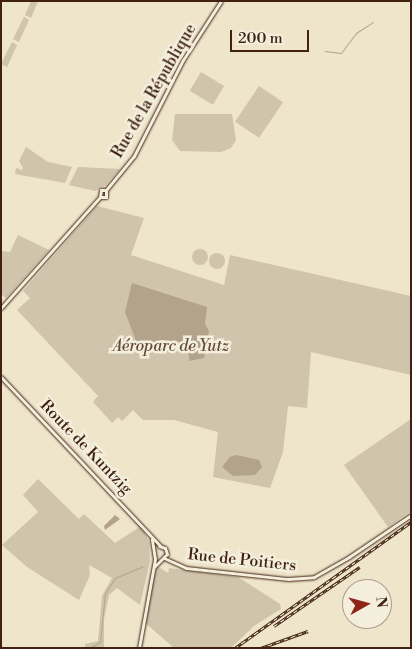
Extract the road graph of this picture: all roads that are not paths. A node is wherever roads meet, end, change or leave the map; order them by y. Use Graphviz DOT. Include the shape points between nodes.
graph roads {
  1 [pos="221,1"];
  2 [pos="106,190"];
  3 [pos="100,196"];
  4 [pos="1,308"];
  5 [pos="1,377"];
  6 [pos="411,515"];
  7 [pos="151,536"];
  8 [pos="160,546"];
  9 [pos="155,549"];
  10 [pos="167,554"];
  11 [pos="156,557"];
  12 [pos="162,559"];
  13 [pos="174,563"];
  14 [pos="153,569"];
  15 [pos="139,648"];
  1 -- 2 [label="street, Rue de la République" via="183,60 134,156"];
  2 -- 3 [label="street" via="100,190"];
  2 -- 3 [label="street" via="106,196"];
  3 -- 4 [label="street"];
  5 -- 7 [label="street, Route de Kuntzig"];
  6 -- 13 [label="street, Rue de Poitiers" via="349,558 314,577 280,578 186,568"];
  7 -- 8 [label="street, Route de Kuntzig"];
  7 -- 9 [label="street, Route de Kuntzig"];
  8 -- 9 [label="street"];
  8 -- 10 [label="street, Rue de Poitiers"];
  9 -- 11 [label="street, Route de Kuntzig"];
  10 -- 12 [label="street"];
  10 -- 13 [label="street, Rue de Poitiers"];
  11 -- 12 [label="street, Rue de Poitiers"];
  11 -- 14 [label="street"];
  12 -- 13 [label="street, Rue de Poitiers"];
  12 -- 14 [label="street"];
  14 -- 15 [label="street"];
}
